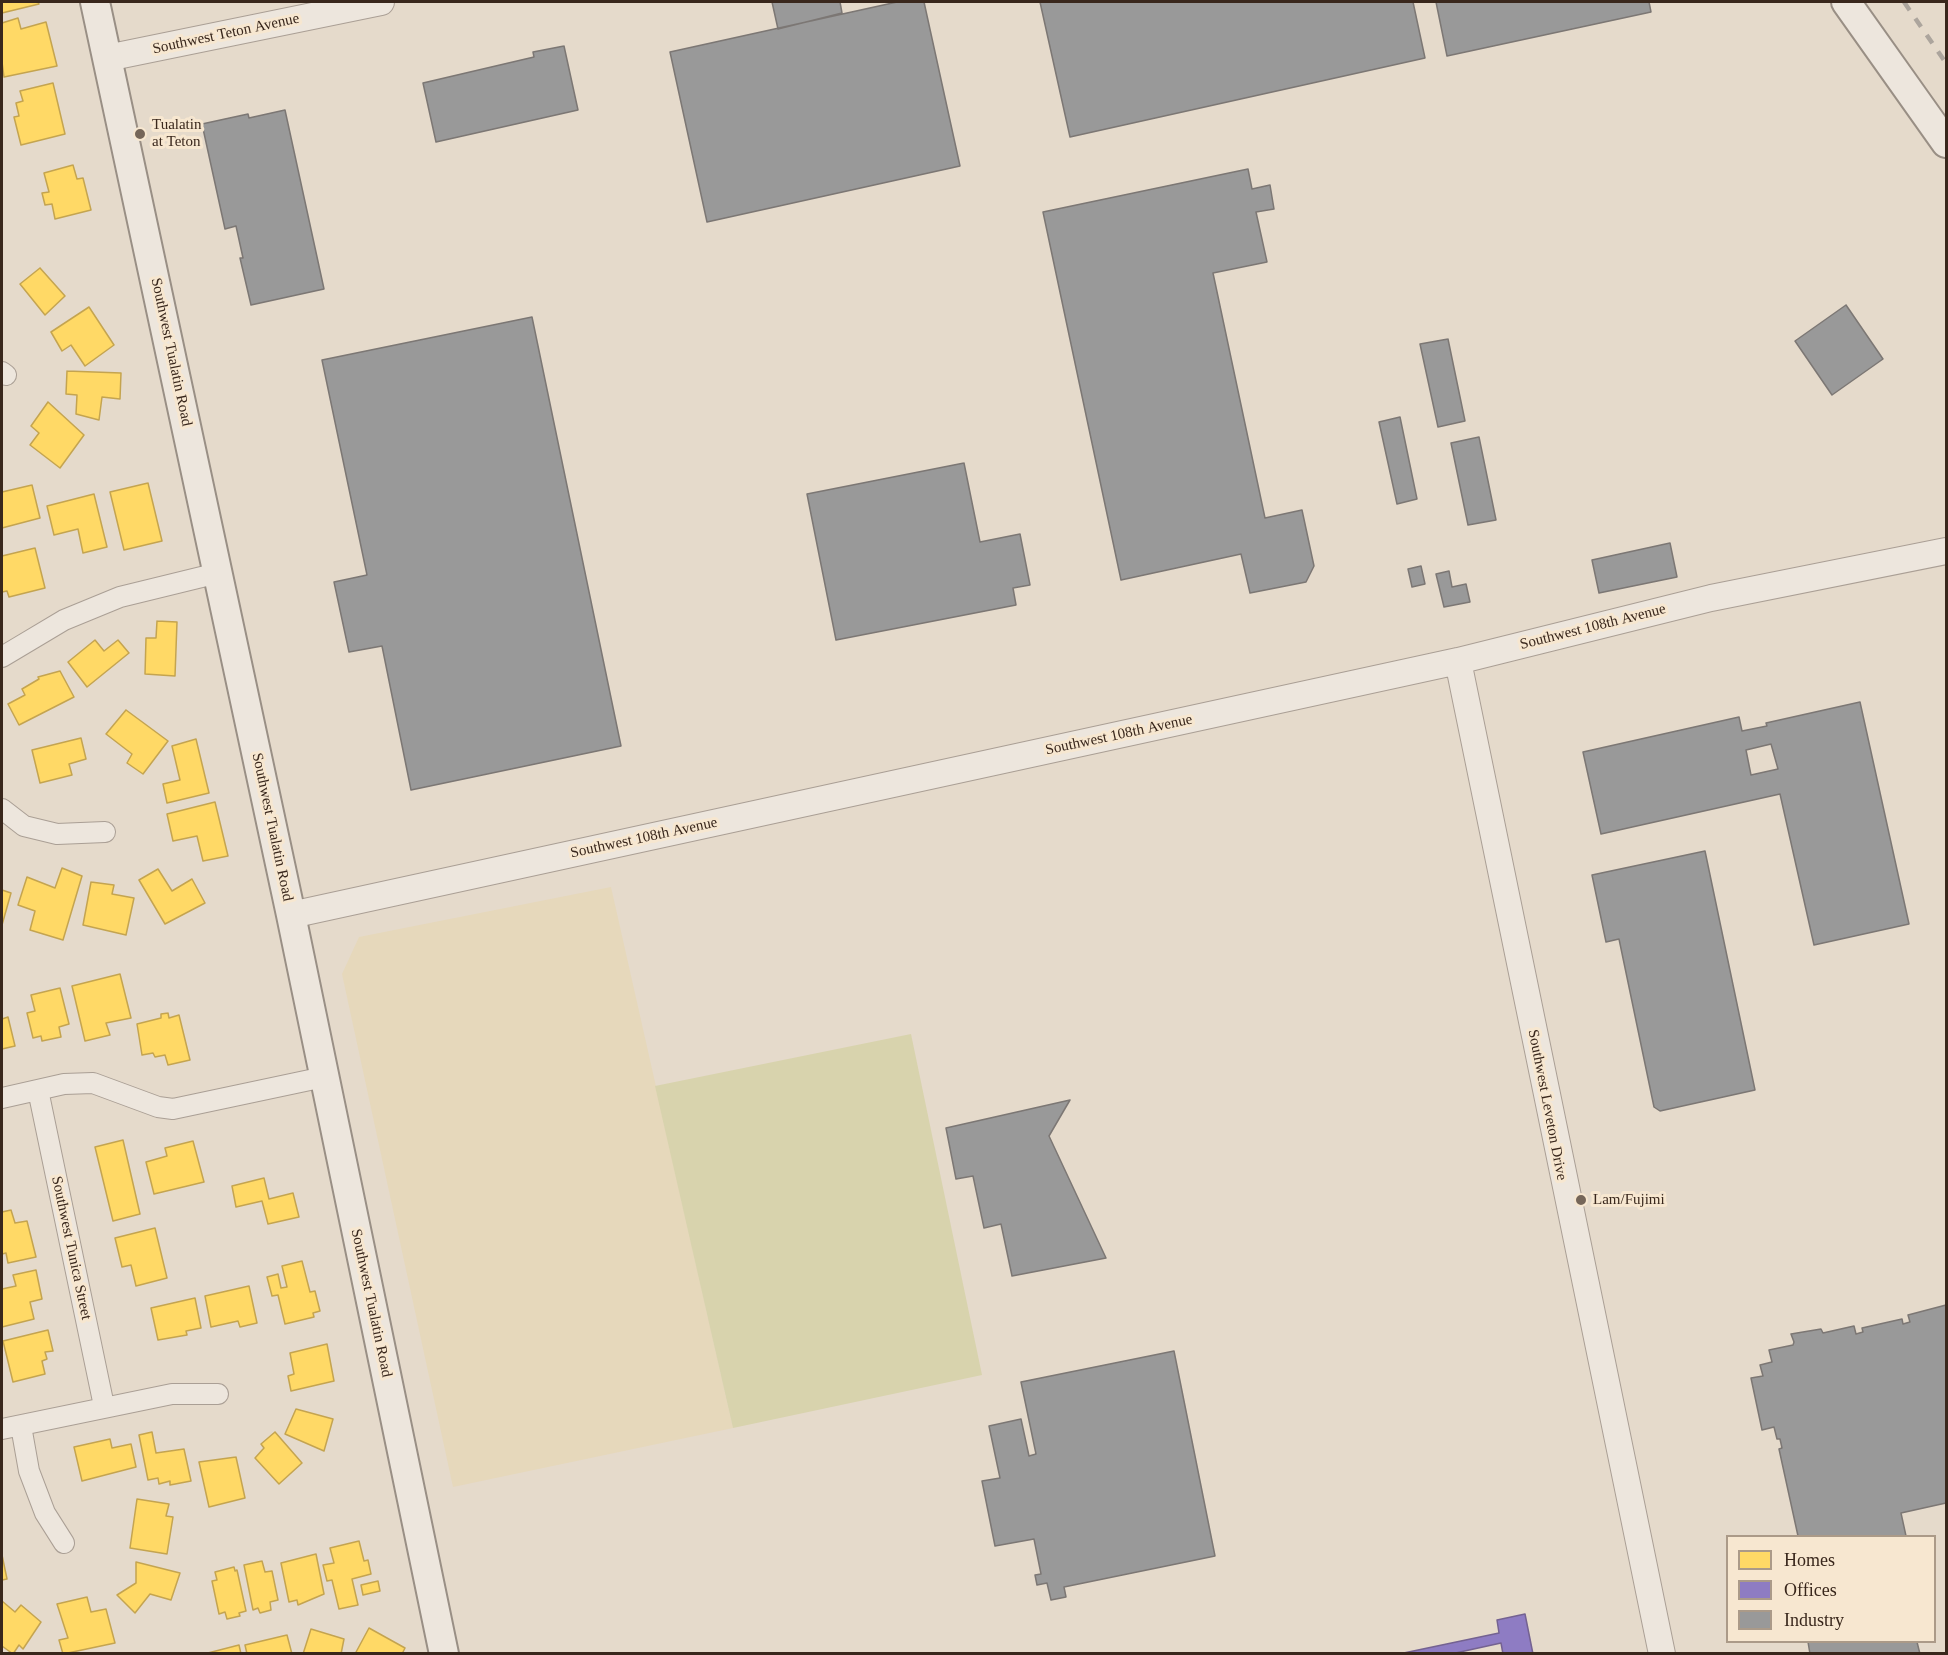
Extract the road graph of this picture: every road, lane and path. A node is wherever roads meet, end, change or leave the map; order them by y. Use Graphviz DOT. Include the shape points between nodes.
graph roads {
  1 [pos="95,2"];
  2 [pos="381,2"];
  3 [pos="1846,2"];
  4 [pos="107,58"];
  5 [pos="1947,143"];
  6 [pos="1947,551"];
  7 [pos="218,573"];
  8 [pos="2,657"];
  9 [pos="1458,661"];
  10 [pos="2,809"];
  11 [pos="105,832"];
  12 [pos="291,915"];
  13 [pos="324,1077"];
  14 [pos="38,1090"];
  15 [pos="2,1098"];
  16 [pos="218,1394"];
  17 [pos="105,1407"];
  18 [pos="21,1426"];
  19 [pos="2,1429"];
  20 [pos="64,1543"];
  21 [pos="444,1653"];
  22 [pos="1662,1653"];
  1 -- 4 [label="main road, Southwest Tualatin Road"];
  2 -- 4 [label="street, Southwest Teton Avenue"];
  3 -- 5 [label="main road"];
  4 -- 7 [label="main road, Southwest Tualatin Road"];
  6 -- 9 [label="street, Southwest 108th Avenue" via="1694,602"];
  7 -- 8 [label="street" via="120,597 64,620"];
  7 -- 12 [label="main road, Southwest Tualatin Road"];
  9 -- 12 [label="street, Southwest 108th Avenue"];
  9 -- 22 [label="street, Southwest Leveton Drive"];
  10 -- 11 [label="street" via="24,826 57,834"];
  12 -- 13 [label="main road, Southwest Tualatin Road"];
  13 -- 14 [label="street" via="172,1108 158,1107 93,1083"];
  13 -- 21 [label="main road, Southwest Tualatin Road"];
  14 -- 15 [label="street"];
  14 -- 17 [label="street, Southwest Tunica Street"];
  16 -- 17 [label="street" via="180,1393"];
  17 -- 18 [label="street"];
  18 -- 19 [label="street"];
  18 -- 20 [label="street" via="28,1471 45,1513"];
}
